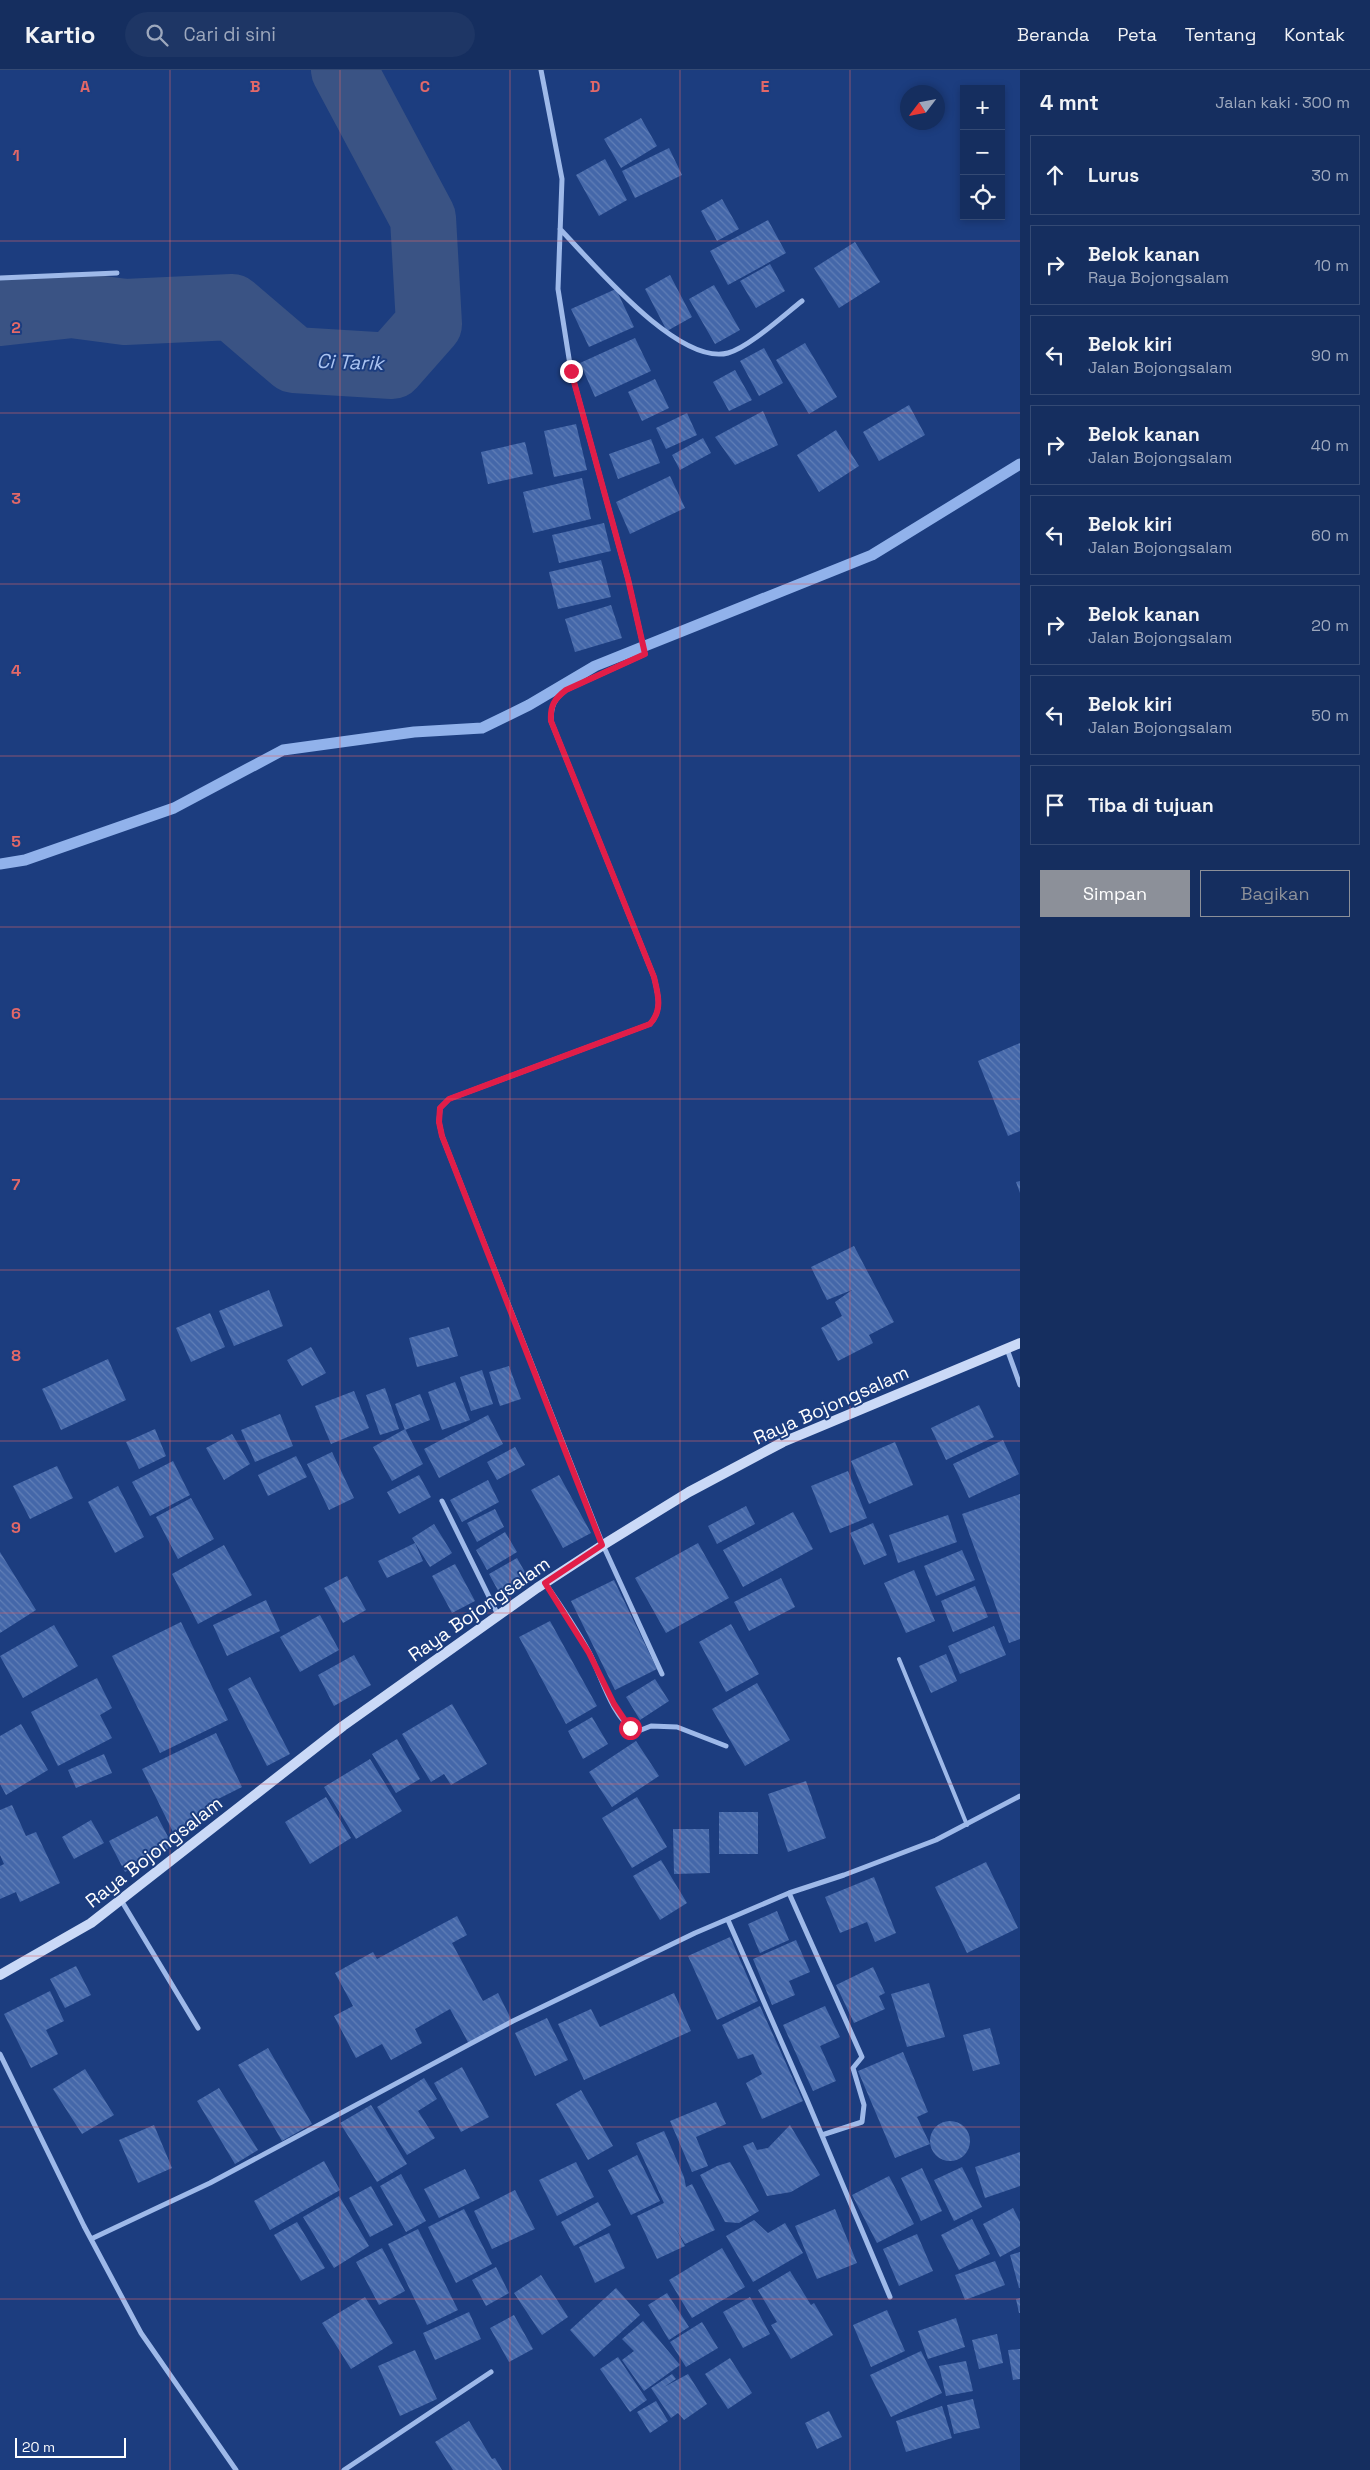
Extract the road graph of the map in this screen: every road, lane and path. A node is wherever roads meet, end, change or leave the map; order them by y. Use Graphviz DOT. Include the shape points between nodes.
graph roads {
  1 [pos="541,70"];
  2 [pos="560,229"];
  3 [pos="117,274"];
  4 [pos="0,278"];
  5 [pos="802,302"];
  6 [pos="1020,1343"];
  7 [pos="1007,1348"];
  8 [pos="1020,1385"];
  9 [pos="442,1501"];
  10 [pos="602,1545"];
  11 [pos="545,1583"];
  12 [pos="498,1615"];
  13 [pos="898,1659"];
  14 [pos="662,1674"];
  15 [pos="726,1746"];
  16 [pos="1020,1796"];
  17 [pos="967,1825"];
  18 [pos="790,1893"];
  19 [pos="121,1900"];
  20 [pos="728,1920"];
  21 [pos="0,1975"];
  22 [pos="198,2028"];
  23 [pos="0,2054"];
  24 [pos="822,2135"];
  25 [pos="91,2239"];
  26 [pos="890,2297"];
  27 [pos="491,2372"];
  28 [pos="236,2470"];
  29 [pos="344,2470"];
  1 -- 2 [label="street" via="562,179"];
  2 -- 5 [label="street" via="654,324 707,355 718,356 740,348"];
  2 -- 10 [label="street" via="558,288 571,371 628,579 645,654 566,690 550,708 551,721 654,977 659,1000 657,1016 650,1024 449,1099 440,1108 439,1115 442,1136"];
  3 -- 4 [label="street"];
  6 -- 7 [label="main road, Raya Bojongsalam"];
  7 -- 8 [label="street"];
  7 -- 10 [label="main road, Raya Bojongsalam" via="783,1442 689,1492"];
  9 -- 12 [label="street"];
  10 -- 11 [label="main road, Raya Bojongsalam"];
  10 -- 14 [label="street"];
  11 -- 12 [label="main road, Raya Bojongsalam"];
  11 -- 15 [label="street" via="589,1653 614,1704 630,1728 636,1732 651,1726 677,1727"];
  12 -- 19 [label="main road, Raya Bojongsalam" via="343,1726"];
  13 -- 17 [label="lane"];
  16 -- 17 [label="street"];
  17 -- 18 [label="street" via="901,1854"];
  18 -- 20 [label="street"];
  18 -- 24 [label="street" via="862,2057 853,2068 864,2105 862,2122"];
  19 -- 21 [label="main road, Raya Bojongsalam" via="91,1923"];
  19 -- 22 [label="street"];
  20 -- 24 [label="street"];
  20 -- 25 [label="street" via="513,2021 210,2183"];
  23 -- 25 [label="street"];
  24 -- 26 [label="street"];
  25 -- 28 [label="street" via="141,2333"];
  27 -- 29 [label="street"];
}
